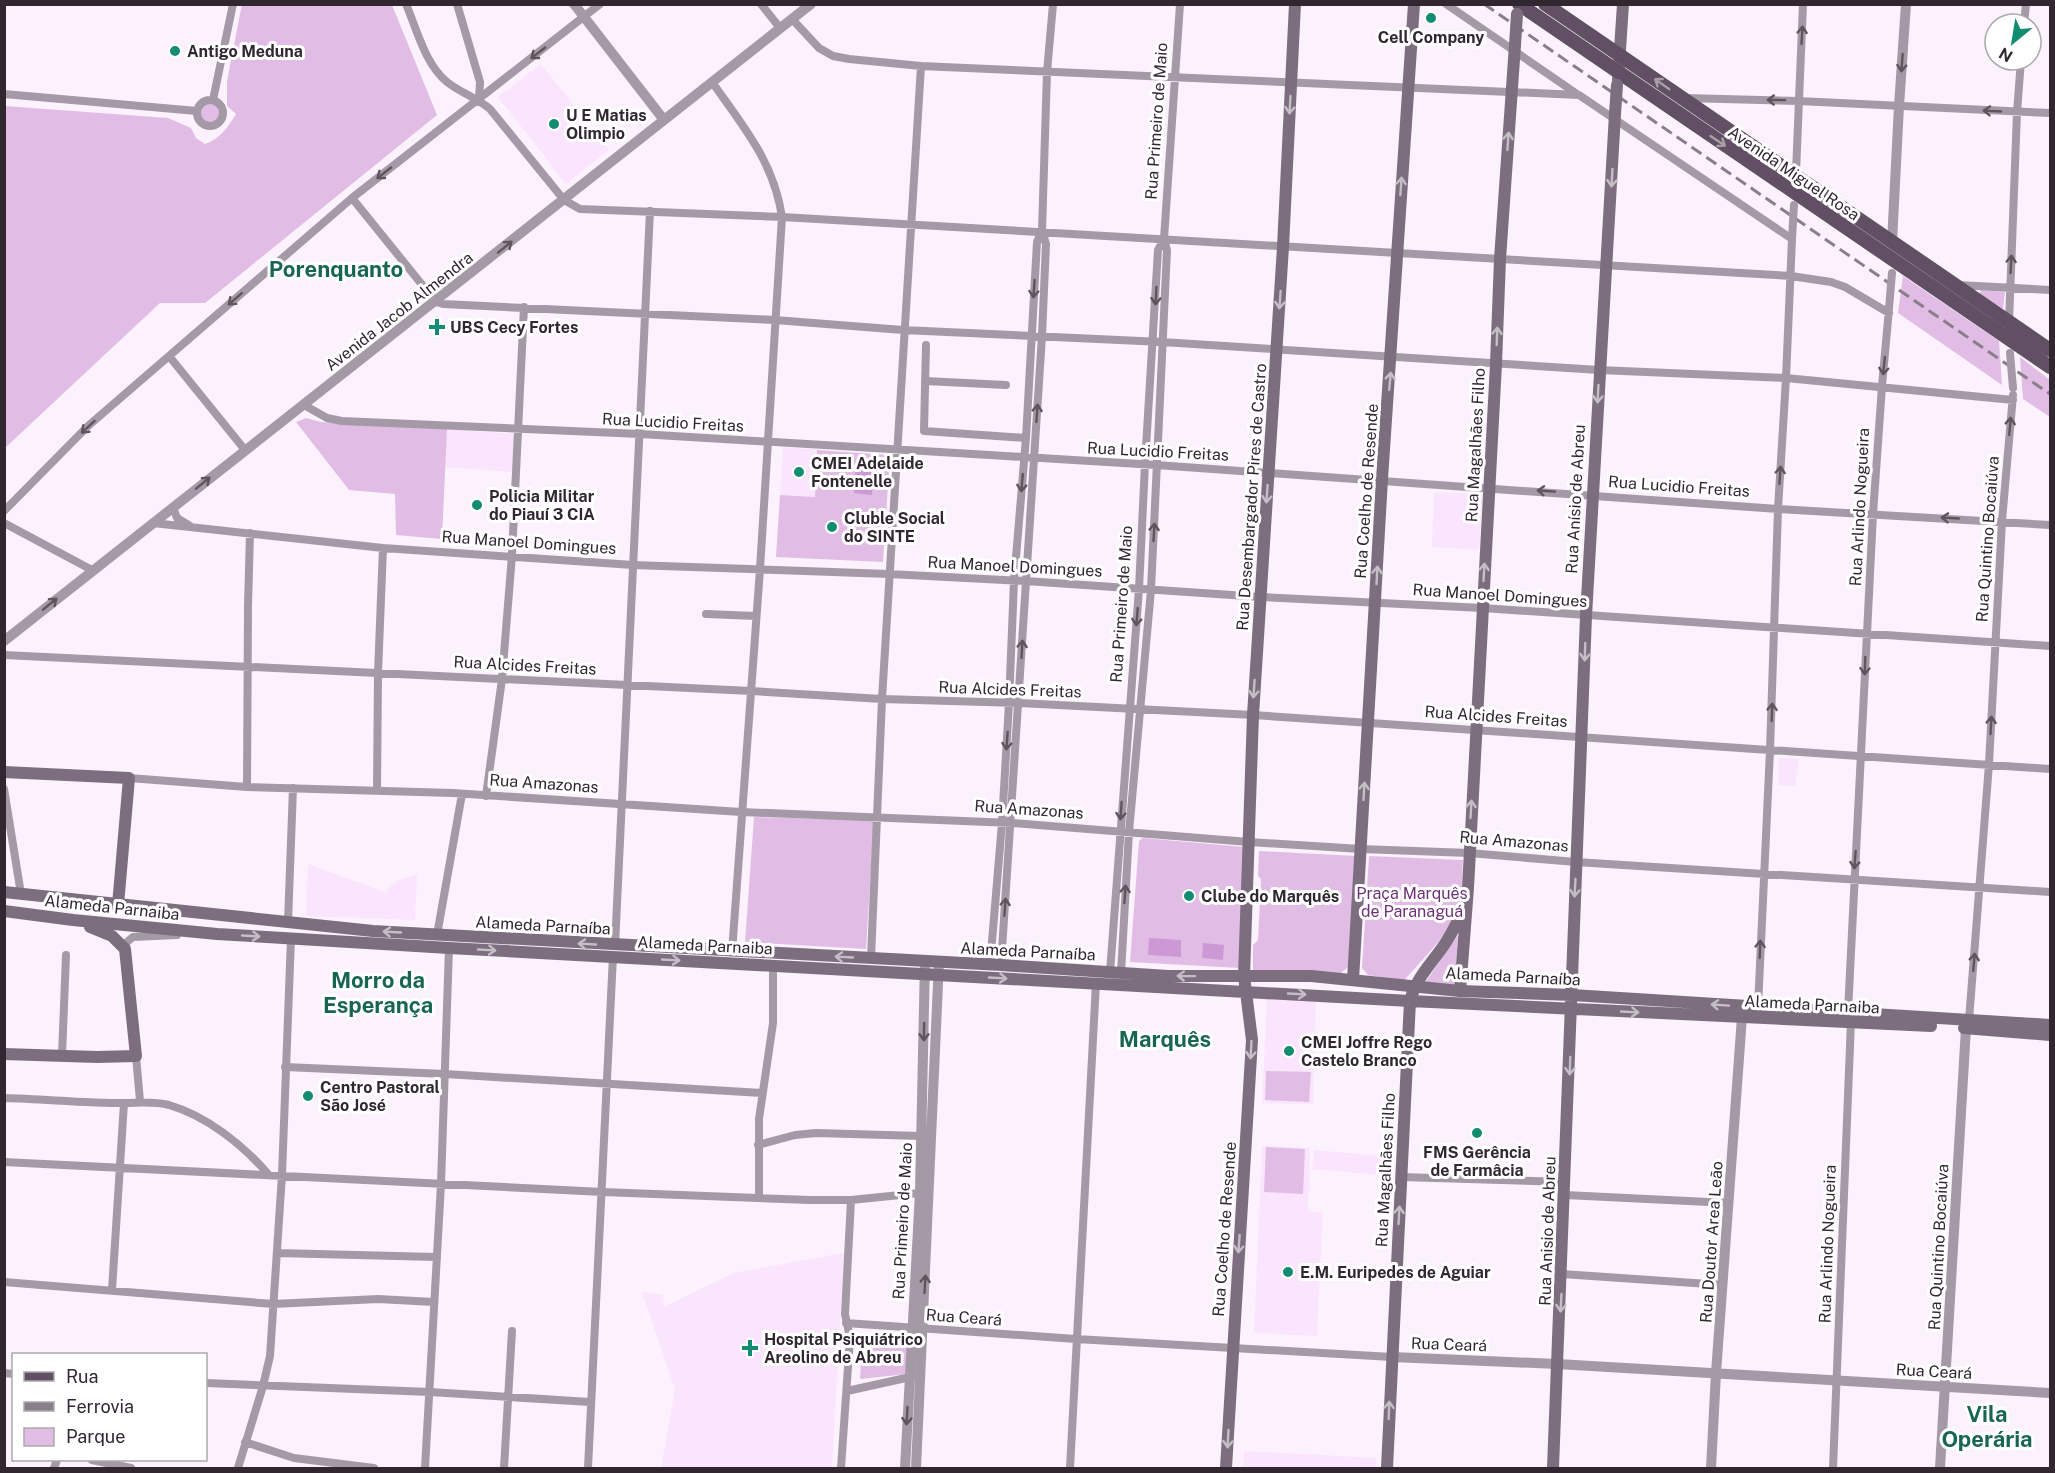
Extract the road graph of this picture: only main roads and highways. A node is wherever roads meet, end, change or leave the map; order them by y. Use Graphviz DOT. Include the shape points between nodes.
graph roads {
  1 [pos="1295,4"];
  2 [pos="1414,4"];
  3 [pos="1545,4"];
  4 [pos="1623,4"];
  5 [pos="1518,8"];
  6 [pos="1619,55"];
  7 [pos="1618,79"];
  8 [pos="2050,350"];
  9 [pos="2050,367"];
  10 [pos="4,772"];
  11 [pos="1468,888"];
  12 [pos="4,892"];
  13 [pos="118,905"];
  14 [pos="4,910"];
  15 [pos="73,920"];
  16 [pos="614,951"];
  17 [pos="925,968"];
  18 [pos="939,975"];
  19 [pos="1244,976"];
  20 [pos="1353,980"];
  21 [pos="1414,988"];
  22 [pos="1460,991"];
  23 [pos="1246,992"];
  24 [pos="1410,1001"];
  25 [pos="1572,1002"];
  26 [pos="1850,1017"];
  27 [pos="1968,1024"];
  28 [pos="2050,1025"];
  29 [pos="2050,1035"];
  30 [pos="4,1054"];
  31 [pos="1227,1468"];
  32 [pos="1387,1468"];
  33 [pos="1553,1468"];
  1 -- 19 [label="main road, Rua Desembargador Pires de Castro, one-way" via="1253,715"];
  20 -- 2 [label="main road, Rua Coelho de Resende, one-way"];
  3 -- 6 [label="main road, Avenida Miguel Rosa"];
  4 -- 6 [label="main road, Rua Anísio de Abreu"];
  5 -- 7 [label="main road, Avenida Miguel Rosa"];
  11 -- 5 [label="main road, Rua Magalhães Filho, one-way, bridge" via="1500,259"];
  6 -- 7 [label="main road, Rua Anísio de Abreu"];
  8 -- 6 [label="main road, Avenida Miguel Rosa, one-way"];
  7 -- 9 [label="main road, Avenida Miguel Rosa, one-way" via="2010,346"];
  7 -- 25 [label="main road, Rua Anísio de Abreu, one-way, bridge" via="1592,494"];
  10 -- 13 [label="main road, Rua Amazonas" via="129,778"];
  11 -- 21 [label="main road, Rua Magalhães Filho" via="1450,936"];
  11 -- 22 [label="main road, Rua Magalhães Filho"];
  12 -- 13 [label="main road, Alameda Parnaíba"];
  16 -- 13 [label="main road, Alameda Parnaíba, one-way" via="332,928"];
  14 -- 15 [label="main road, Alameda Parnaiba"];
  15 -- 16 [label="main road, Alameda Parnaiba, one-way" via="217,934 449,948"];
  15 -- 30 [label="main road" via="112,936 125,949 136,1056"];
  16 -- 17 [label="main road, Alameda Parnaiba, one-way" via="773,966"];
  17 -- 16 [label="main road, Alameda Parnaíba, one-way" via="871,958"];
  17 -- 18 [label="main road, Alameda Parnaiba"];
  19 -- 17 [label="main road, Alameda Parnaíba, one-way" via="1178,976 939,962"];
  18 -- 23 [label="main road, Alameda Parnaíba, one-way"];
  19 -- 20 [label="main road, Alameda Parnaíba"];
  19 -- 23 [label="main road, Rua Desembargador Pires de Castro"];
  20 -- 21 [label="main road, Alameda Parnaíba"];
  21 -- 22 [label="main road, Alameda Parnaíba"];
  21 -- 24 [label="main road, Rua Magalhães Filho"];
  22 -- 25 [label="main road, Alameda Parnaíba"];
  23 -- 24 [label="main road, Alameda Parnaíba, one-way"];
  23 -- 31 [label="main road, Rua Coelho de Resende, one-way" via="1252,1040"];
  24 -- 25 [label="main road, Alameda Parnaíba"];
  32 -- 24 [label="main road, Rua Magalhães Filho, one-way"];
  26 -- 25 [label="main road, Alameda Parnaíba, one-way" via="1758,1007"];
  25 -- 26 [label="main road, Alameda Parnaiba, one-way" via="1742,1017"];
  25 -- 33 [label="main road, Rua Anisio de Abreu, one-way"];
  26 -- 27 [label="main road, Alameda Parnaíba"];
  27 -- 28 [label="main road, Alameda Parnaíba"];
  27 -- 29 [label="main road"];
}
